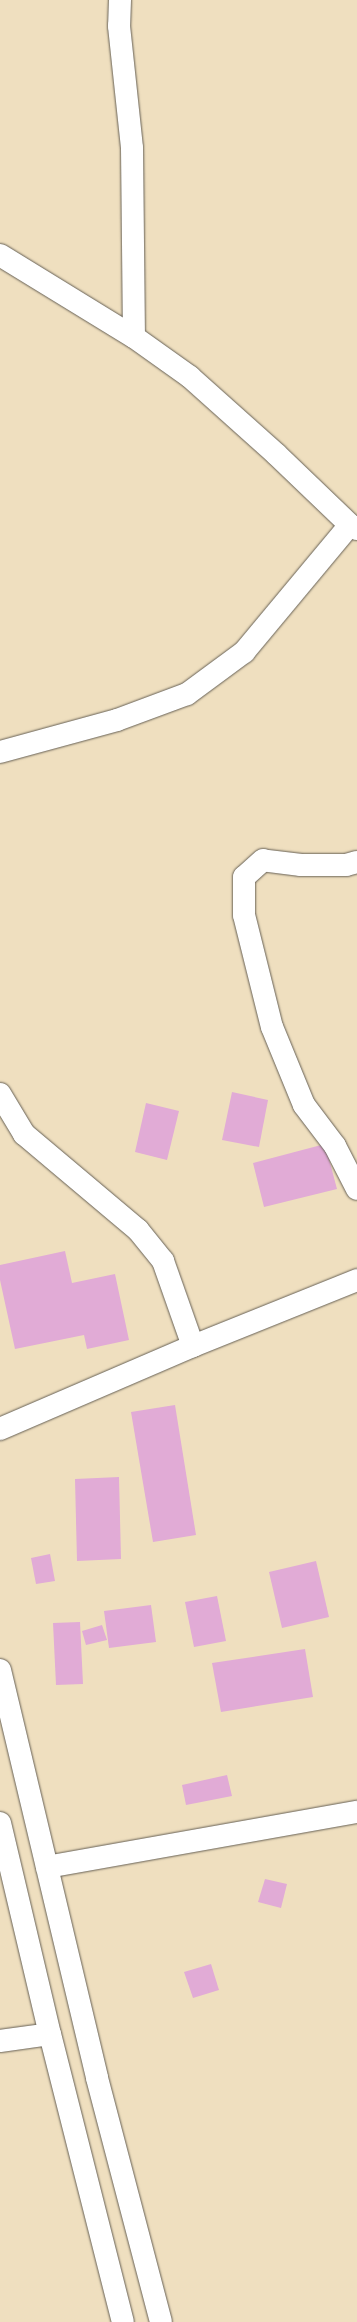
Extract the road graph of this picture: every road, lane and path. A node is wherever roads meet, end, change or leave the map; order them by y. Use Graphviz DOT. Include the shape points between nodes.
graph roads {
  1 [pos="120,0"];
  2 [pos="0,255"];
  3 [pos="134,337"];
  4 [pos="353,527"];
  5 [pos="0,752"];
  6 [pos="357,862"];
  7 [pos="0,1094"];
  8 [pos="357,1189"];
  9 [pos="357,1280"];
  10 [pos="193,1346"];
  11 [pos="0,1429"];
  12 [pos="0,1670"];
  13 [pos="357,1812"];
  14 [pos="0,1823"];
  15 [pos="47,1867"];
  16 [pos="50,2034"];
  17 [pos="0,2040"];
  18 [pos="123,2322"];
  19 [pos="161,2322"];
  1 -- 3 [label="street" via="119,26 132,148"];
  2 -- 3 [label="street"];
  3 -- 4 [label="street" via="190,377"];
  4 -- 5 [label="street" via="244,652 187,694 117,720"];
  6 -- 8 [label="street" via="346,865 301,865 264,860 244,877 244,915 274,1035 304,1105 335,1146"];
  7 -- 10 [label="street" via="24,1134 138,1230 163,1261"];
  9 -- 10 [label="street"];
  10 -- 11 [label="street"];
  12 -- 15 [label="street"];
  13 -- 15 [label="street"];
  14 -- 16 [label="street"];
  15 -- 19 [label="street" via="97,2078"];
  16 -- 17 [label="street"];
  16 -- 18 [label="street"];
}
